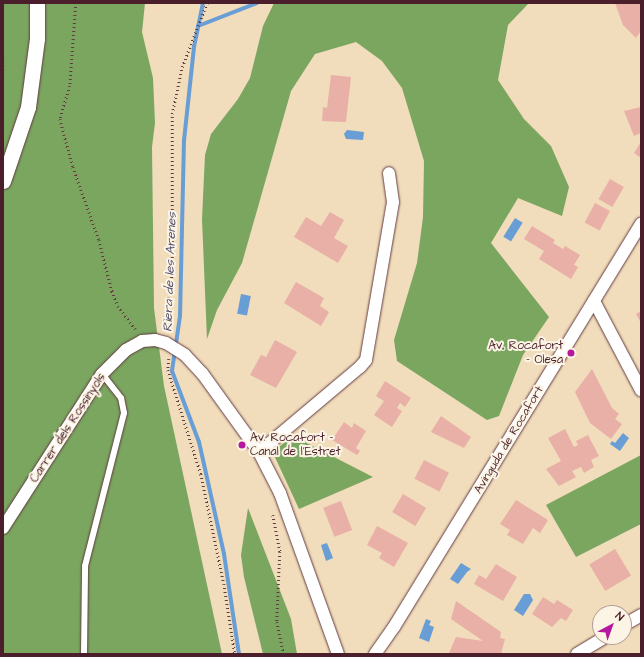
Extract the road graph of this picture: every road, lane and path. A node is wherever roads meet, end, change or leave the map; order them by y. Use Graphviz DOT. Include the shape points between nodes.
graph roads {
  1 [pos="37,3"];
  2 [pos="76,3"];
  3 [pos="207,3"];
  4 [pos="3,58"];
  5 [pos="3,76"];
  6 [pos="389,173"];
  7 [pos="3,181"];
  8 [pos="641,224"];
  9 [pos="594,301"];
  10 [pos="155,340"];
  11 [pos="142,341"];
  12 [pos="170,344"];
  13 [pos="102,374"];
  14 [pos="641,390"];
  15 [pos="259,452"];
  16 [pos="273,513"];
  17 [pos="3,528"];
  18 [pos="641,615"];
  19 [pos="632,620"];
  20 [pos="592,645"];
  21 [pos="84,654"];
  22 [pos="234,654"];
  23 [pos="284,654"];
  24 [pos="338,654"];
  25 [pos="375,654"];
  26 [pos="577,654"];
  1 -- 7 [label="street" via="37,39 28,107"];
  2 -- 11 [label="path" via="70,86 60,119 73,167 101,247 112,291 118,306 135,325"];
  3 -- 10 [label="path" via="175,94 172,114 172,274 165,327"];
  4 -- 5 [label="path"];
  6 -- 15 [label="street" via="393,202 366,360"];
  8 -- 9 [label="street, Avinguda de Rocafort"];
  9 -- 14 [label="street"];
  9 -- 25 [label="street, Avinguda de Rocafort"];
  10 -- 11 [label="street, Carrer dels Rossinyols"];
  10 -- 12 [label="street, Carrer dels Rossinyols"];
  11 -- 13 [label="street, Carrer dels Rossinyols" via="126,350"];
  12 -- 15 [label="street, Carrer dels Rossinyols" via="202,373"];
  12 -- 22 [label="path" via="168,370 200,474 224,584"];
  13 -- 17 [label="street, Carrer dels Rossinyols"];
  13 -- 21 [label="lane" via="121,398 124,413 85,566"];
  15 -- 24 [label="street, Carrer dels Rossinyols" via="280,493"];
  16 -- 23 [label="path" via="280,552 277,622"];
  18 -- 19 [label="street"];
  20 -- 26 [label="street"];
}
